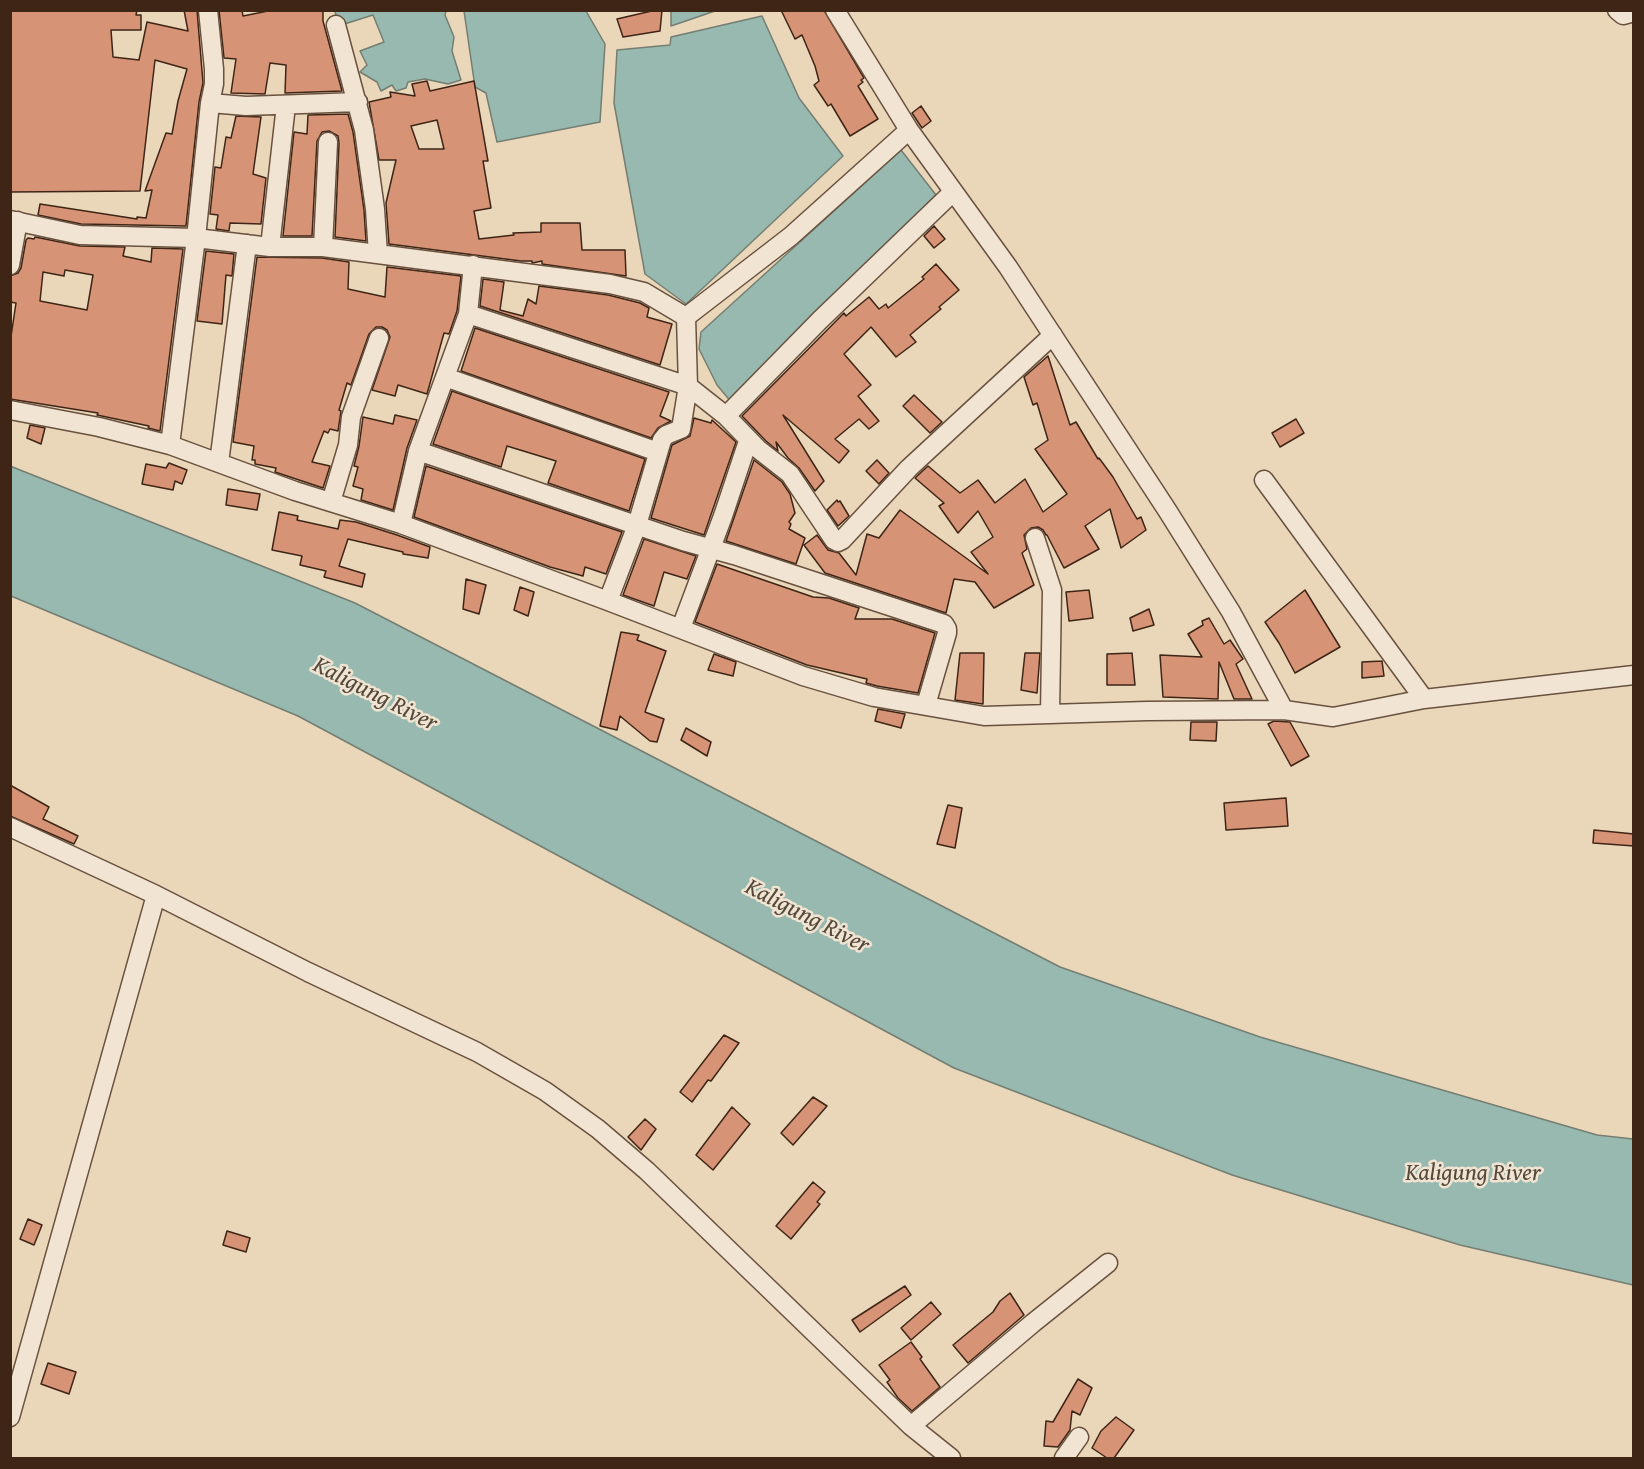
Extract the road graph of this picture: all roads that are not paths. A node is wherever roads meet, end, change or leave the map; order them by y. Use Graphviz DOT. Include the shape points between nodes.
graph roads {
  1 [pos="208,10"];
  2 [pos="835,10"];
  3 [pos="1617,10"];
  4 [pos="1634,12"];
  5 [pos="336,25"];
  6 [pos="358,102"];
  7 [pos="210,103"];
  8 [pos="286,105"];
  9 [pos="909,130"];
  10 [pos="328,142"];
  11 [pos="953,192"];
  12 [pos="14,221"];
  13 [pos="196,238"];
  14 [pos="247,244"];
  15 [pos="270,247"];
  16 [pos="323,247"];
  17 [pos="378,254"];
  18 [pos="10,265"];
  19 [pos="473,266"];
  20 [pos="468,314"];
  21 [pos="686,317"];
  22 [pos="1053,335"];
  23 [pos="379,338"];
  24 [pos="445,377"];
  25 [pos="688,386"];
  26 [pos="10,410"];
  27 [pos="726,416"];
  28 [pos="748,441"];
  29 [pos="170,445"];
  30 [pos="418,451"];
  31 [pos="658,452"];
  32 [pos="219,463"];
  33 [pos="1264,480"];
  34 [pos="331,502"];
  35 [pos="400,524"];
  36 [pos="637,525"];
  37 [pos="1035,538"];
  38 [pos="710,549"];
  39 [pos="608,600"];
  40 [pos="681,628"];
  41 [pos="1634,675"];
  42 [pos="1424,699"];
  43 [pos="926,705"];
  44 [pos="1289,711"];
  45 [pos="1050,714"];
  46 [pos="10,827"];
  47 [pos="156,895"];
  48 [pos="1108,1263"];
  49 [pos="10,1417"];
  50 [pos="911,1426"];
  51 [pos="1079,1437"];
  52 [pos="951,1458"];
  53 [pos="1064,1458"];
  1 -- 7 [label="street" via="214,69"];
  2 -- 9 [label="street"];
  3 -- 4 [label="street" via="1623,15"];
  5 -- 6 [label="street"];
  6 -- 8 [label="street"];
  6 -- 17 [label="street"];
  7 -- 8 [label="street"];
  7 -- 13 [label="street"];
  8 -- 15 [label="street"];
  9 -- 11 [label="street"];
  9 -- 21 [label="street" via="791,236"];
  10 -- 16 [label="street"];
  11 -- 22 [label="street"];
  11 -- 27 [label="street" via="819,320"];
  12 -- 13 [label="street" via="80,235"];
  12 -- 18 [label="street"];
  13 -- 14 [label="street"];
  13 -- 29 [label="street"];
  14 -- 15 [label="street"];
  14 -- 32 [label="street"];
  15 -- 16 [label="street"];
  16 -- 17 [label="street"];
  17 -- 19 [label="street"];
  19 -- 20 [label="street"];
  19 -- 21 [label="street" via="635,289"];
  20 -- 24 [label="street"];
  20 -- 25 [label="street"];
  21 -- 25 [label="street"];
  22 -- 28 [label="street" via="909,468 840,541 834,540 795,479"];
  22 -- 44 [label="street" via="1231,612"];
  23 -- 34 [label="street" via="351,417 348,445"];
  24 -- 30 [label="street"];
  24 -- 31 [label="street"];
  25 -- 27 [label="street"];
  25 -- 31 [label="street" via="681,429 666,435"];
  26 -- 29 [label="street" via="99,426"];
  27 -- 28 [label="street"];
  28 -- 38 [label="street"];
  29 -- 32 [label="street"];
  30 -- 35 [label="street"];
  30 -- 36 [label="street"];
  31 -- 36 [label="street"];
  32 -- 34 [label="street"];
  33 -- 42 [label="street"];
  34 -- 35 [label="street"];
  35 -- 39 [label="street"];
  36 -- 38 [label="street"];
  36 -- 39 [label="street"];
  37 -- 45 [label="street" via="1052,590"];
  38 -- 40 [label="street"];
  38 -- 43 [label="street" via="944,624 947,633"];
  39 -- 40 [label="street"];
  40 -- 43 [label="street" via="803,676 874,697"];
  41 -- 42 [label="street"];
  42 -- 44 [label="street" via="1333,717"];
  43 -- 45 [label="street" via="994,717"];
  44 -- 45 [label="street"];
  46 -- 47 [label="street"];
  47 -- 49 [label="street"];
  47 -- 50 [label="street" via="477,1052 545,1091 647,1171"];
  48 -- 50 [label="street"];
  50 -- 52 [label="street"];
  51 -- 53 [label="street"];
}
